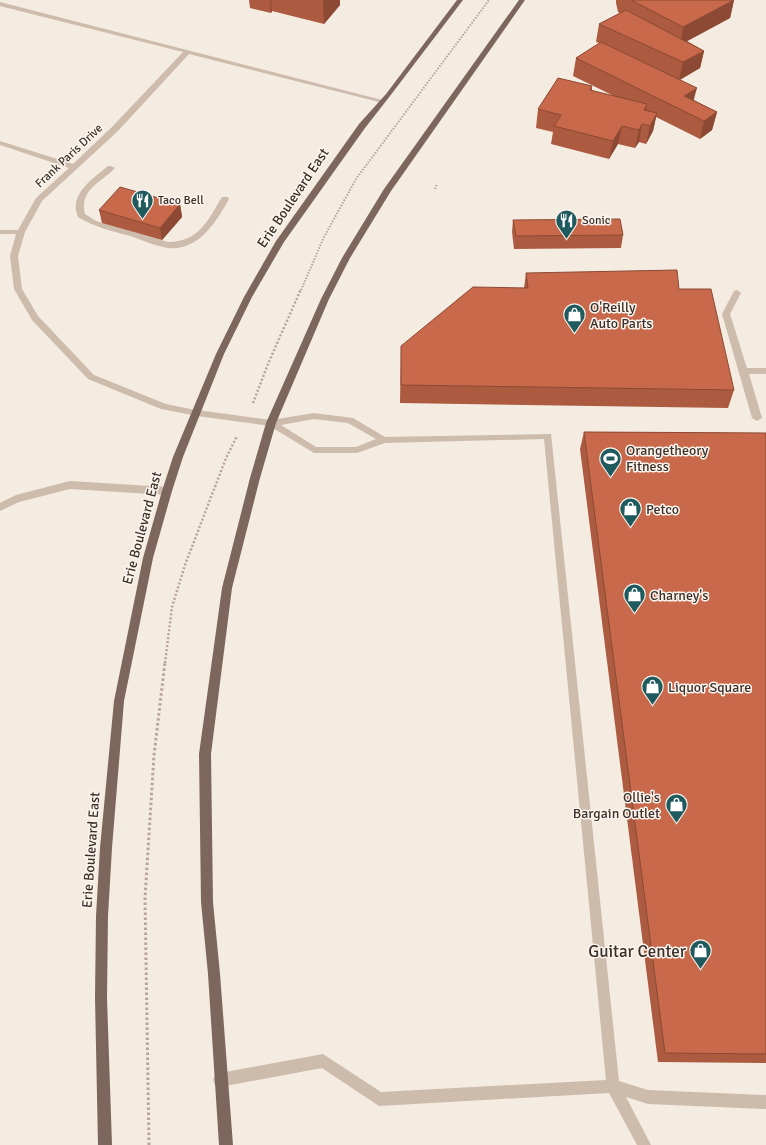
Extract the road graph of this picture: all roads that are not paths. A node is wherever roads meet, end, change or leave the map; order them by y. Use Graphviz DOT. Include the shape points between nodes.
graph roads {
  1 [pos="460,0"];
  2 [pos="522,0"];
  3 [pos="0,4"];
  4 [pos="188,51"];
  5 [pos="383,101"];
  6 [pos="0,143"];
  7 [pos="75,167"];
  8 [pos="111,168"];
  9 [pos="226,199"];
  10 [pos="0,232"];
  11 [pos="21,232"];
  12 [pos="737,293"];
  13 [pos="744,371"];
  14 [pos="766,371"];
  15 [pos="197,413"];
  16 [pos="757,418"];
  17 [pos="271,423"];
  18 [pos="384,440"];
  19 [pos="167,491"];
  20 [pos="0,507"];
  21 [pos="220,1080"];
  22 [pos="613,1086"];
  23 [pos="766,1102"];
  24 [pos="105,1145"];
  25 [pos="226,1145"];
  26 [pos="644,1145"];
  1 -- 5 [label="main road, Erie Boulevard East"];
  2 -- 17 [label="main road" via="387,192 346,258"];
  3 -- 4 [label="street"];
  4 -- 5 [label="street"];
  4 -- 7 [label="street, Frank Paris Drive" via="115,129"];
  5 -- 15 [label="main road, Erie Boulevard East" via="362,126 280,241 248,297 220,354"];
  6 -- 7 [label="street"];
  7 -- 11 [label="street, Frank Paris Drive" via="39,200"];
  8 -- 9 [label="street" via="82,193 78,202 81,215 93,223 168,245 188,243 198,236 207,228"];
  10 -- 11 [label="street"];
  11 -- 15 [label="street, Frank Paris Drive" via="14,256 18,289 35,318 91,377 164,407"];
  12 -- 13 [label="street" via="726,314"];
  13 -- 14 [label="street"];
  13 -- 16 [label="street"];
  15 -- 17 [label="street, Frank Paris Drive"];
  15 -- 19 [label="main road, Erie Boulevard East"];
  17 -- 18 [label="street" via="314,416 350,420"];
  17 -- 18 [label="street" via="314,450 357,450"];
  17 -- 21 [label="main road" via="227,588 205,754 207,902"];
  18 -- 22 [label="street" via="548,436"];
  19 -- 20 [label="street" via="70,485 16,499"];
  19 -- 24 [label="main road, Erie Boulevard East" via="148,558 119,701 102,916 101,998"];
  21 -- 22 [label="street" via="323,1061 379,1099"];
  21 -- 25 [label="main road"];
  22 -- 23 [label="street" via="648,1098"];
  22 -- 26 [label="street"];
}
